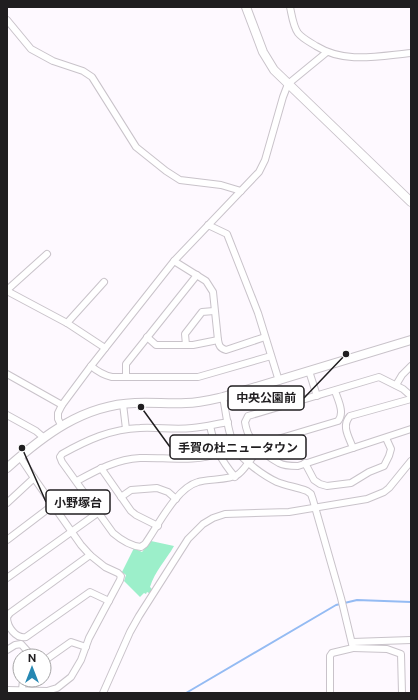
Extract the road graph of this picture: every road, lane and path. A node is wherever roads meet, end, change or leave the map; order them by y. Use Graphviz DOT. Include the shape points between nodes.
graph roads {
  1 [pos="246,7"];
  2 [pos="290,7"];
  3 [pos="7,20"];
  4 [pos="327,52"];
  5 [pos="411,53"];
  6 [pos="288,84"];
  7 [pos="240,191"];
  8 [pos="411,202"];
  9 [pos="208,226"];
  10 [pos="47,254"];
  11 [pos="174,260"];
  12 [pos="197,275"];
  13 [pos="104,282"];
  14 [pos="7,291"];
  15 [pos="214,311"];
  16 [pos="67,323"];
  17 [pos="147,337"];
  18 [pos="265,337"];
  19 [pos="218,340"];
  20 [pos="411,340"];
  21 [pos="186,346"];
  22 [pos="105,348"];
  23 [pos="271,356"];
  24 [pos="91,366"];
  25 [pos="411,366"];
  26 [pos="309,371"];
  27 [pos="7,374"];
  28 [pos="126,376"];
  29 [pos="279,381"];
  30 [pos="396,385"];
  31 [pos="335,391"];
  32 [pos="317,396"];
  33 [pos="411,396"];
  34 [pos="222,397"];
  35 [pos="411,399"];
  36 [pos="123,404"];
  37 [pos="62,405"];
  38 [pos="7,415"];
  39 [pos="228,422"];
  40 [pos="61,425"];
  41 [pos="210,426"];
  42 [pos="126,429"];
  43 [pos="411,429"];
  44 [pos="43,437"];
  45 [pos="386,438"];
  46 [pos="353,448"];
  47 [pos="259,449"];
  48 [pos="218,453"];
  49 [pos="20,457"];
  50 [pos="411,461"];
  51 [pos="248,462"];
  52 [pos="9,463"];
  53 [pos="305,463"];
  54 [pos="101,468"];
  55 [pos="235,477"];
  56 [pos="34,478"];
  57 [pos="77,482"];
  58 [pos="121,497"];
  59 [pos="176,498"];
  60 [pos="7,503"];
  61 [pos="53,506"];
  62 [pos="316,508"];
  63 [pos="99,512"];
  64 [pos="158,526"];
  65 [pos="72,531"];
  66 [pos="7,540"];
  67 [pos="90,555"];
  68 [pos="7,578"];
  69 [pos="109,601"];
  70 [pos="7,617"];
  71 [pos="411,640"];
  72 [pos="353,645"];
  73 [pos="86,647"];
  74 [pos="24,648"];
  75 [pos="7,650"];
  76 [pos="52,655"];
  77 [pos="7,690"];
  78 [pos="22,690"];
  79 [pos="103,693"];
  80 [pos="330,693"];
  81 [pos="402,693"];
  1 -- 6 [label="street" via="264,52 274,70"];
  2 -- 4 [label="street" via="298,33"];
  3 -- 7 [label="street" via="31,48 53,61 83,71 92,77 136,147 166,171 180,180 221,185"];
  4 -- 5 [label="street" via="355,58"];
  4 -- 6 [label="street"];
  6 -- 7 [label="street" via="265,160 259,172"];
  6 -- 8 [label="street"];
  7 -- 9 [label="street"];
  9 -- 11 [label="street"];
  9 -- 18 [label="street" via="227,234"];
  10 -- 14 [label="street"];
  11 -- 12 [label="street"];
  11 -- 22 [label="street"];
  12 -- 15 [label="street" via="206,281 213,292"];
  12 -- 17 [label="street"];
  13 -- 16 [label="street"];
  14 -- 16 [label="street"];
  15 -- 19 [label="street"];
  15 -- 21 [label="street" via="202,312 185,334"];
  16 -- 22 [label="street"];
  17 -- 21 [label="street" via="156,345"];
  17 -- 28 [label="street" via="126,364"];
  18 -- 19 [label="street" via="226,350 219,346"];
  18 -- 23 [label="street"];
  19 -- 21 [label="street"];
  20 -- 26 [label="street"];
  22 -- 24 [label="street"];
  23 -- 28 [label="street" via="198,376"];
  23 -- 29 [label="street"];
  24 -- 28 [label="street" via="106,376"];
  24 -- 37 [label="street"];
  25 -- 30 [label="street"];
  26 -- 29 [label="street"];
  26 -- 32 [label="street"];
  27 -- 37 [label="street"];
  29 -- 34 [label="street"];
  30 -- 31 [label="street" via="379,377"];
  30 -- 33 [label="street"];
  31 -- 32 [label="street"];
  31 -- 47 [label="street" via="341,412 338,421 271,441"];
  32 -- 47 [label="street" via="248,416 244,422 248,435"];
  34 -- 36 [label="street" via="202,402"];
  34 -- 39 [label="street"];
  35 -- 46 [label="street" via="350,416 345,425"];
  36 -- 40 [label="street" via="91,412"];
  36 -- 42 [label="street"];
  37 -- 40 [label="street" via="57,416"];
  38 -- 44 [label="street"];
  39 -- 41 [label="street"];
  39 -- 51 [label="street" via="236,448"];
  40 -- 44 [label="street"];
  41 -- 42 [label="street"];
  41 -- 48 [label="street"];
  42 -- 57 [label="street" via="102,434 62,454 62,462"];
  43 -- 45 [label="street"];
  44 -- 49 [label="street"];
  45 -- 46 [label="street"];
  45 -- 53 [label="street" via="391,449 384,466 351,484 320,484 314,480"];
  46 -- 53 [label="street"];
  47 -- 51 [label="street"];
  47 -- 53 [label="street" via="279,464 298,466"];
  48 -- 54 [label="street" via="213,456 181,459 129,459"];
  48 -- 55 [label="street"];
  49 -- 52 [label="street"];
  49 -- 56 [label="street"];
  50 -- 62 [label="street" via="394,484 384,492 358,501"];
  51 -- 55 [label="street"];
  51 -- 62 [label="street" via="278,482 307,491 311,494"];
  54 -- 57 [label="street"];
  54 -- 58 [label="street"];
  55 -- 59 [label="street" via="205,480 190,485"];
  56 -- 60 [label="street"];
  56 -- 61 [label="street"];
  57 -- 63 [label="street"];
  58 -- 59 [label="street" via="131,490 157,488"];
  58 -- 64 [label="street" via="136,515"];
  59 -- 64 [label="street"];
  61 -- 65 [label="street"];
  61 -- 66 [label="street"];
  62 -- 72 [label="street"];
  62 -- 79 [label="street" via="289,512 225,514 198,528 183,546 138,616"];
  63 -- 64 [label="street" via="113,533 137,547 145,544"];
  63 -- 65 [label="street"];
  65 -- 67 [label="street"];
  65 -- 68 [label="street"];
  67 -- 69 [label="street" via="121,576"];
  67 -- 70 [label="street" via="10,612"];
  69 -- 70 [label="street" via="90,592 21,638 7,621"];
  69 -- 73 [label="street"];
  71 -- 72 [label="street"];
  72 -- 80 [label="street" via="330,656"];
  72 -- 81 [label="street" via="382,648 401,654"];
  73 -- 76 [label="street" via="71,642"];
  73 -- 78 [label="street" via="72,677 57,688 48,691"];
  74 -- 75 [label="street" via="20,644"];
  77 -- 78 [label="street"];
}
